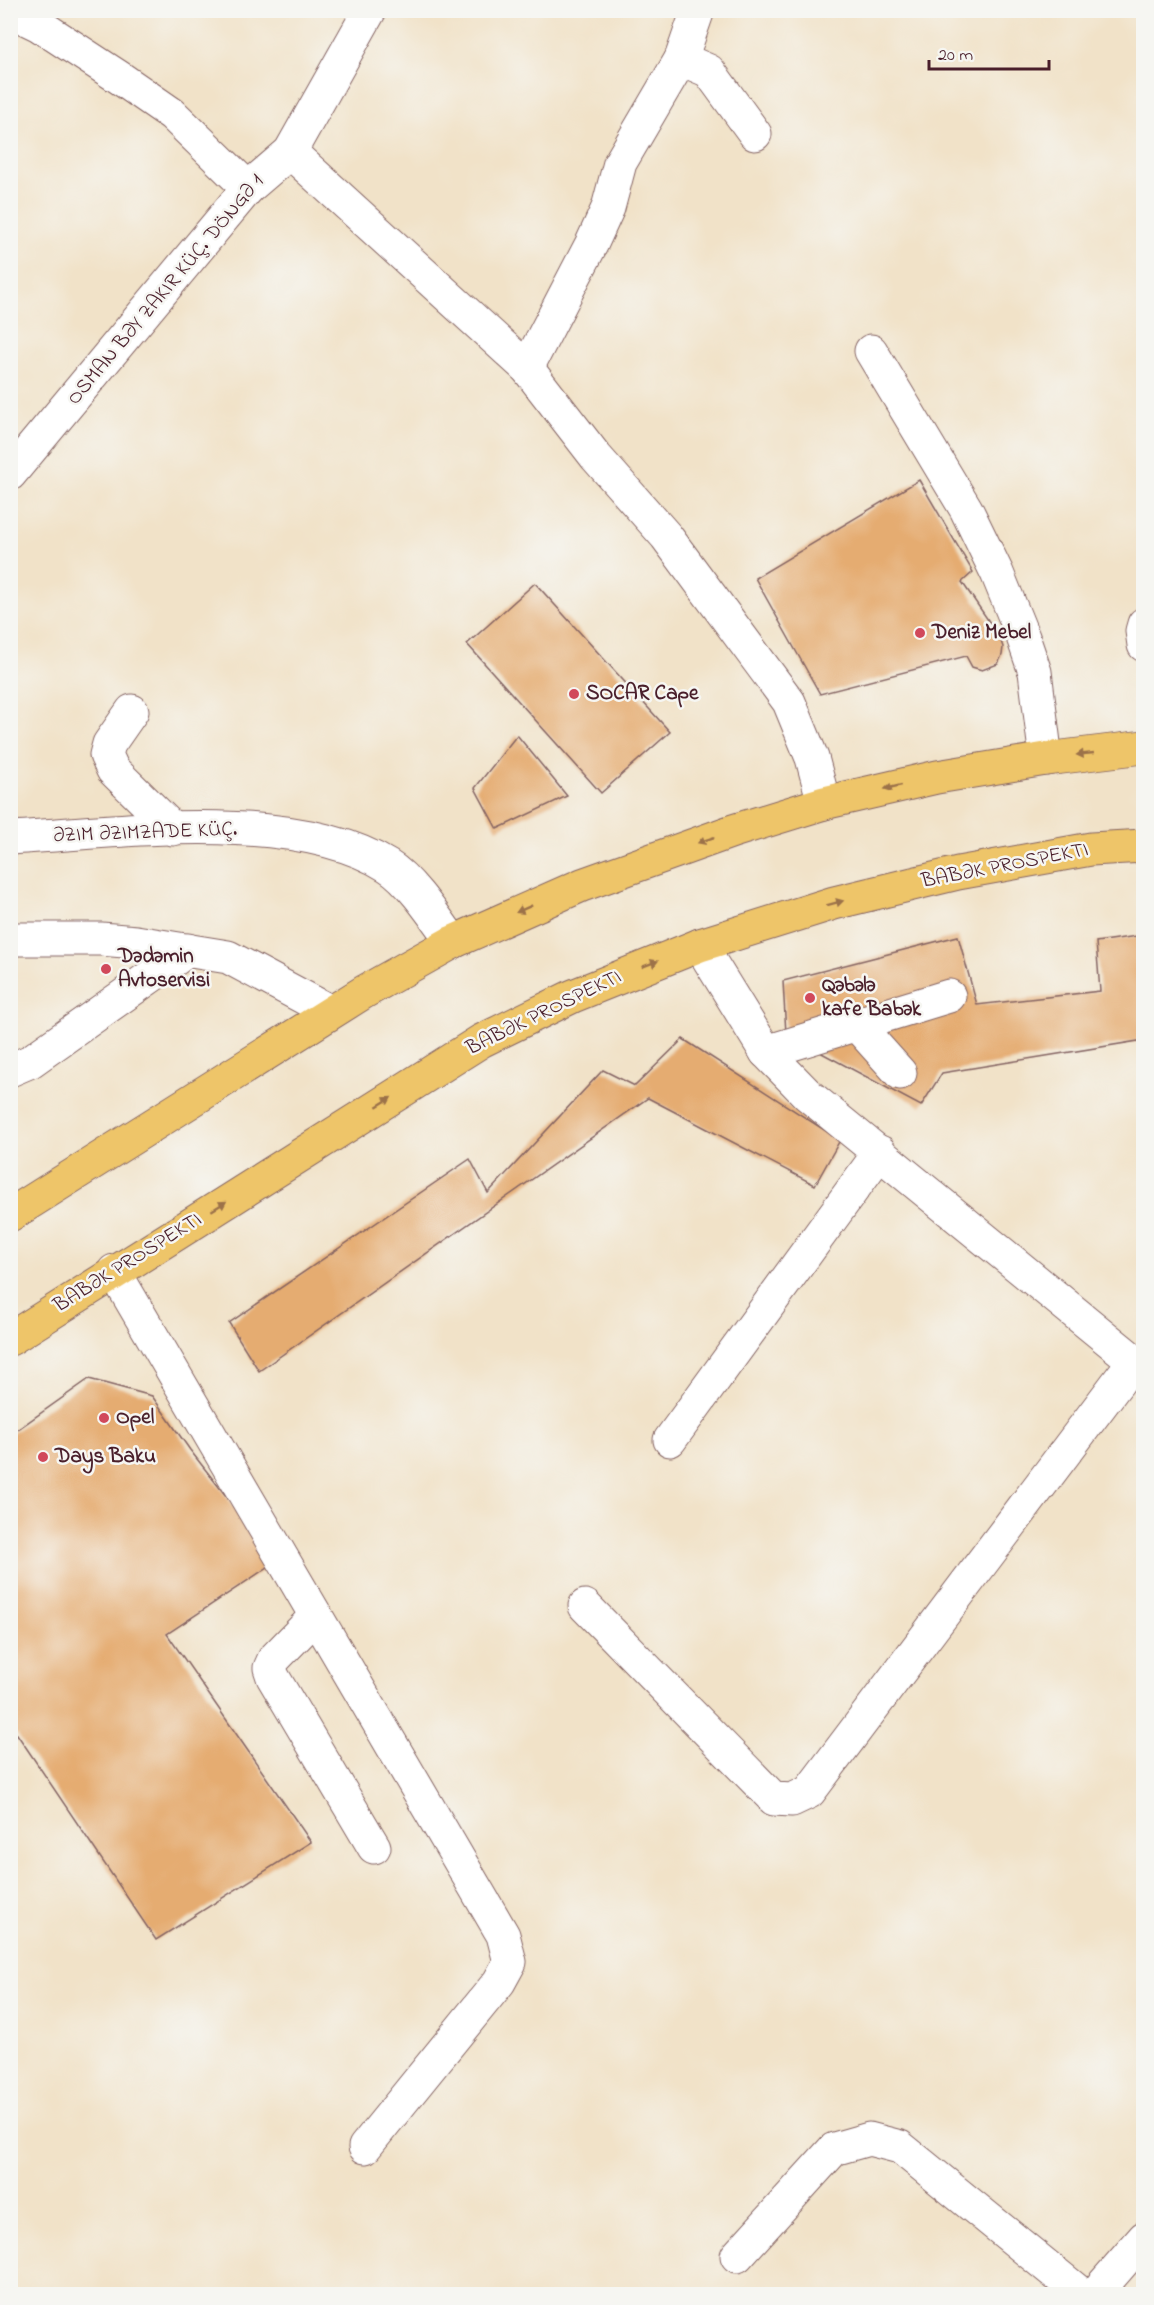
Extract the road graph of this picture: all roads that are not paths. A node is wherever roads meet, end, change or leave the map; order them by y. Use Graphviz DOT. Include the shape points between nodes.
graph roads {
  1 [pos="370,10"];
  2 [pos="698,10"];
  3 [pos="10,11"];
  4 [pos="681,59"];
  5 [pos="755,134"];
  6 [pos="290,152"];
  7 [pos="249,188"];
  8 [pos="871,351"];
  9 [pos="527,369"];
  10 [pos="10,474"];
  11 [pos="1143,624"];
  12 [pos="1143,645"];
  13 [pos="132,711"];
  14 [pos="1143,747"];
  15 [pos="1046,759"];
  16 [pos="824,803"];
  17 [pos="173,828"];
  18 [pos="10,838"];
  19 [pos="1143,846"];
  20 [pos="10,939"];
  21 [pos="453,942"];
  22 [pos="700,945"];
  23 [pos="188,950"];
  24 [pos="950,996"];
  25 [pos="331,1012"];
  26 [pos="857,1025"];
  27 [pos="766,1052"];
  28 [pos="10,1070"];
  29 [pos="900,1073"];
  30 [pos="880,1152"];
  31 [pos="10,1215"];
  32 [pos="114,1271"];
  33 [pos="10,1339"];
  34 [pos="1139,1365"];
  35 [pos="670,1440"];
  36 [pos="585,1606"];
  37 [pos="315,1617"];
  38 [pos="374,1847"];
  39 [pos="365,2147"];
  40 [pos="1143,2238"];
  41 [pos="737,2256"];
  42 [pos="1081,2295"];
  43 [pos="1095,2295"];
  1 -- 6 [label="street, OSMAN BƏY ZAKIR KÜÇ. DÖNGƏ 1"];
  2 -- 4 [label="street"];
  3 -- 7 [label="street" via="39,25 172,114"];
  4 -- 5 [label="street" via="709,71"];
  4 -- 9 [label="street" via="621,163 608,208"];
  6 -- 7 [label="street, OSMAN BƏY ZAKIR KÜÇ. DÖNGƏ 1"];
  6 -- 9 [label="street"];
  7 -- 10 [label="street, OSMAN BƏY ZAKIR KÜÇ. DÖNGƏ 1"];
  8 -- 15 [label="street" via="966,510 997,573 1035,672"];
  9 -- 16 [label="street" via="596,457 666,536 789,702 812,758"];
  11 -- 12 [label="street"];
  13 -- 17 [label="street" via="109,744 106,755 112,770"];
  14 -- 15 [label="main road, one-way"];
  15 -- 16 [label="main road, one-way" via="937,777"];
  16 -- 21 [label="main road, one-way" via="582,885"];
  17 -- 18 [label="street, ƏZIM ƏZIMZADE KÜÇ."];
  17 -- 21 [label="street, ƏZIM ƏZIMZADE KÜÇ." via="309,835 358,849 391,867 428,906"];
  22 -- 19 [label="main road, BABƏK PROSPEKTI, one-way" via="834,903 958,873 1091,849"];
  20 -- 23 [label="street" via="101,939"];
  21 -- 25 [label="main road"];
  22 -- 27 [label="street"];
  32 -- 22 [label="main road, BABƏK PROSPEKTI, one-way" via="481,1041 573,996"];
  23 -- 25 [label="street" via="228,957"];
  23 -- 28 [label="street" via="31,1061"];
  24 -- 26 [label="street"];
  25 -- 31 [label="main road"];
  26 -- 27 [label="street"];
  26 -- 29 [label="street"];
  27 -- 30 [label="street" via="808,1095"];
  30 -- 34 [label="street"];
  30 -- 35 [label="street"];
  32 -- 33 [label="main road, BABƏK PROSPEKTI"];
  32 -- 37 [label="street"];
  34 -- 36 [label="street" via="809,1792 792,1800 774,1799"];
  37 -- 38 [label="street" via="270,1668"];
  37 -- 39 [label="street" via="503,1935 510,1962 499,1982"];
  40 -- 43 [label="street"];
  41 -- 42 [label="street" via="834,2149 868,2139 900,2147"];
}
